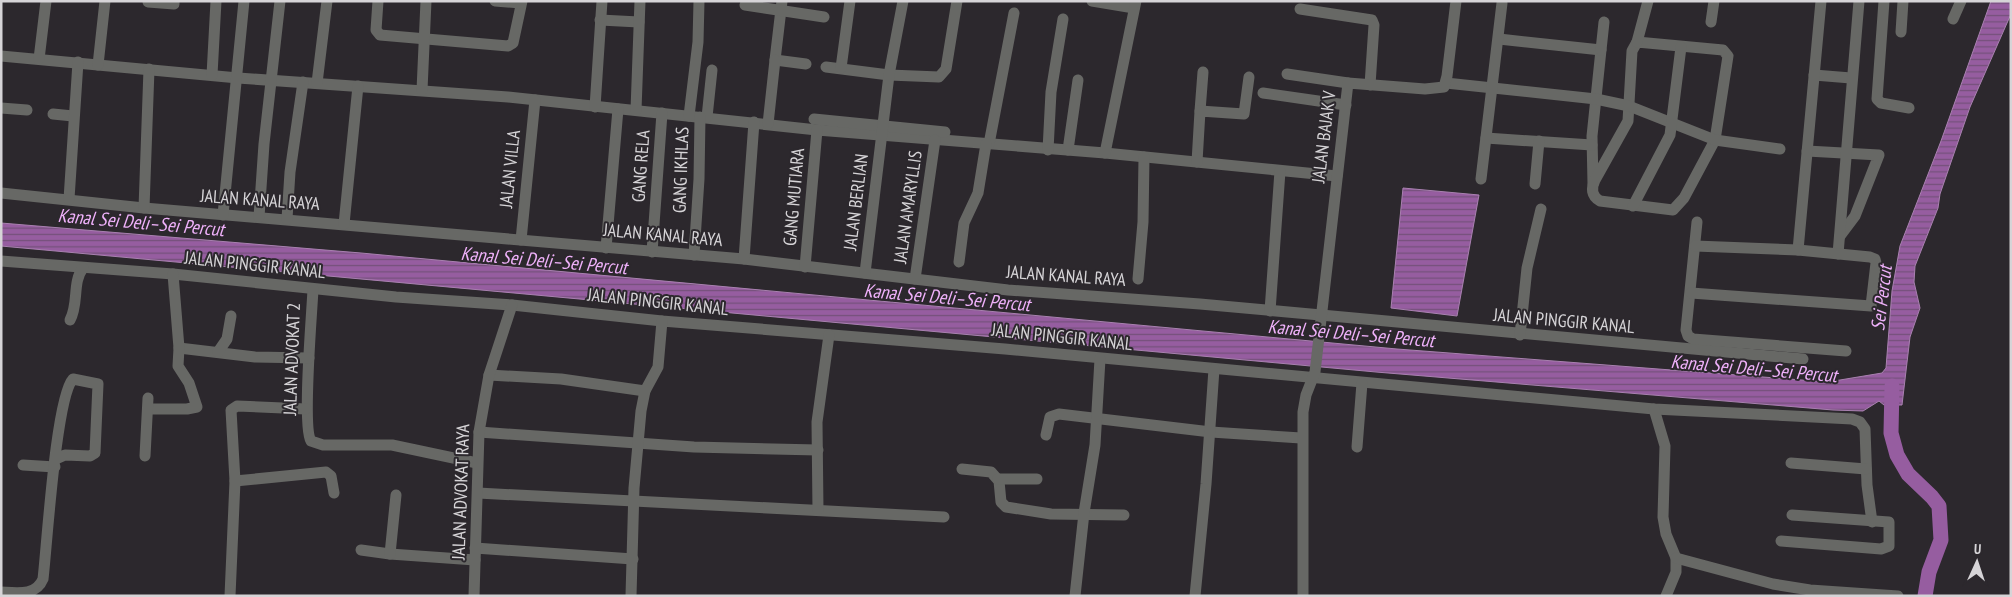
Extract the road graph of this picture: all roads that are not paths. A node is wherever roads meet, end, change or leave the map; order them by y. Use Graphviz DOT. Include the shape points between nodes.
graph roads {
  1 [pos="46,1"];
  2 [pos="105,1"];
  3 [pos="174,1"];
  4 [pos="216,1"];
  5 [pos="244,1"];
  6 [pos="280,1"];
  7 [pos="327,1"];
  8 [pos="378,1"];
  9 [pos="426,1"];
  10 [pos="495,1"];
  11 [pos="602,1"];
  12 [pos="640,1"];
  13 [pos="699,1"];
  14 [pos="850,1"];
  15 [pos="903,1"];
  16 [pos="957,1"];
  17 [pos="1092,1"];
  18 [pos="1456,1"];
  19 [pos="1648,1"];
  20 [pos="1714,1"];
  21 [pos="1821,1"];
  22 [pos="1859,1"];
  23 [pos="1884,1"];
  24 [pos="1903,1"];
  25 [pos="1961,1"];
  26 [pos="148,2"];
  27 [pos="521,2"];
  28 [pos="1502,3"];
  29 [pos="745,5"];
  30 [pos="1135,5"];
  31 [pos="782,6"];
  32 [pos="1300,9"];
  33 [pos="1014,13"];
  34 [pos="824,17"];
  35 [pos="1063,19"];
  36 [pos="1953,19"];
  37 [pos="600,20"];
  38 [pos="639,22"];
  39 [pos="1604,22"];
  40 [pos="1711,22"];
  41 [pos="1900,32"];
  42 [pos="1499,39"];
  43 [pos="424,40"];
  44 [pos="1637,42"];
  45 [pos="1681,47"];
  46 [pos="1601,50"];
  47 [pos="1,56"];
  48 [pos="39,59"];
  49 [pos="774,60"];
  50 [pos="78,62"];
  51 [pos="98,64"];
  52 [pos="806,64"];
  53 [pos="826,66"];
  54 [pos="842,68"];
  55 [pos="149,69"];
  56 [pos="712,70"];
  57 [pos="1203,72"];
  58 [pos="1287,74"];
  59 [pos="212,75"];
  60 [pos="889,75"];
  61 [pos="1814,75"];
  62 [pos="1249,77"];
  63 [pos="238,78"];
  64 [pos="1851,78"];
  65 [pos="272,80"];
  66 [pos="1078,80"];
  67 [pos="303,82"];
  68 [pos="318,83"];
  69 [pos="1348,83"];
  70 [pos="1446,83"];
  71 [pos="1370,85"];
  72 [pos="358,86"];
  73 [pos="1494,89"];
  74 [pos="422,90"];
  75 [pos="1264,93"];
  76 [pos="1596,99"];
  77 [pos="535,100"];
  78 [pos="1346,105"];
  79 [pos="1629,106"];
  80 [pos="595,107"];
  81 [pos="1,108"];
  82 [pos="1909,108"];
  83 [pos="618,109"];
  84 [pos="27,110"];
  85 [pos="636,110"];
  86 [pos="1200,111"];
  87 [pos="662,113"];
  88 [pos="52,114"];
  89 [pos="73,116"];
  90 [pos="699,116"];
  91 [pos="754,122"];
  92 [pos="1672,123"];
  93 [pos="768,124"];
  94 [pos="816,124"];
  95 [pos="883,131"];
  96 [pos="945,132"];
  97 [pos="1486,138"];
  98 [pos="935,140"];
  99 [pos="1715,140"];
  100 [pos="1539,141"];
  101 [pos="987,144"];
  102 [pos="1592,145"];
  103 [pos="1048,150"];
  104 [pos="1068,150"];
  105 [pos="1780,150"];
  106 [pos="1807,151"];
  107 [pos="1105,153"];
  108 [pos="1846,153"];
  109 [pos="1144,157"];
  110 [pos="1197,162"];
  111 [pos="1280,171"];
  112 [pos="1337,176"];
  113 [pos="1481,179"];
  114 [pos="1535,184"];
  115 [pos="1593,184"];
  116 [pos="1,193"];
  117 [pos="69,199"];
  118 [pos="1633,206"];
  119 [pos="144,208"];
  120 [pos="1541,209"];
  121 [pos="223,215"];
  122 [pos="260,217"];
  123 [pos="287,219"];
  124 [pos="1697,222"];
  125 [pos="344,224"];
  126 [pos="1840,236"];
  127 [pos="521,240"];
  128 [pos="1695,246"];
  129 [pos="606,248"];
  130 [pos="1798,250"];
  131 [pos="652,252"];
  132 [pos="1838,254"];
  133 [pos="694,255"];
  134 [pos="744,259"];
  135 [pos="1,261"];
  136 [pos="959,262"];
  137 [pos="805,267"];
  138 [pos="83,268"];
  139 [pos="865,273"];
  140 [pos="173,274"];
  141 [pos="916,279"];
  142 [pos="1138,279"];
  143 [pos="313,289"];
  144 [pos="1691,293"];
  145 [pos="512,305"];
  146 [pos="1270,311"];
  147 [pos="231,316"];
  148 [pos="1321,319"];
  149 [pos="70,320"];
  150 [pos="662,321"];
  151 [pos="829,335"];
  152 [pos="1520,335"];
  153 [pos="179,348"];
  154 [pos="1846,351"];
  155 [pos="218,352"];
  156 [pos="309,358"];
  157 [pos="1100,359"];
  158 [pos="1803,359"];
  159 [pos="1214,370"];
  160 [pos="489,375"];
  161 [pos="1313,375"];
  162 [pos="1362,383"];
  163 [pos="645,391"];
  164 [pos="306,409"];
  165 [pos="1654,409"];
  166 [pos="1097,418"];
  167 [pos="479,432"];
  168 [pos="1211,432"];
  169 [pos="1046,435"];
  170 [pos="1301,438"];
  171 [pos="638,444"];
  172 [pos="1357,447"];
  173 [pos="818,450"];
  174 [pos="144,456"];
  175 [pos="56,463"];
  176 [pos="476,463"];
  177 [pos="1791,463"];
  178 [pos="23,465"];
  179 [pos="1866,468"];
  180 [pos="962,469"];
  181 [pos="998,479"];
  182 [pos="1037,480"];
  183 [pos="236,481"];
  184 [pos="334,493"];
  185 [pos="478,493"];
  186 [pos="396,495"];
  187 [pos="634,503"];
  188 [pos="818,510"];
  189 [pos="1084,513"];
  190 [pos="1124,515"];
  191 [pos="1792,516"];
  192 [pos="944,517"];
  193 [pos="1872,522"];
  194 [pos="1782,541"];
  195 [pos="475,548"];
  196 [pos="361,550"];
  197 [pos="390,554"];
  198 [pos="633,558"];
  199 [pos="1676,558"];
  200 [pos="475,560"];
  201 [pos="1,592"];
  202 [pos="230,596"];
  203 [pos="474,596"];
  204 [pos="631,596"];
  205 [pos="1075,596"];
  206 [pos="1195,596"];
  207 [pos="1303,596"];
  208 [pos="1666,596"];
  209 [pos="1898,596"];
  1 -- 48 [label="street"];
  2 -- 51 [label="street"];
  3 -- 26 [label="street" via="174,4"];
  4 -- 59 [label="street"];
  5 -- 63 [label="street"];
  6 -- 65 [label="street"];
  7 -- 68 [label="street"];
  8 -- 43 [label="street" via="378,34"];
  9 -- 43 [label="street"];
  10 -- 27 [label="street"];
  11 -- 37 [label="street"];
  12 -- 38 [label="street"];
  13 -- 90 [label="street"];
  14 -- 54 [label="street"];
  15 -- 60 [label="street, JALAN BERLIAN"];
  16 -- 60 [label="street" via="946,69 942,75 932,78"];
  17 -- 30 [label="street"];
  18 -- 70 [label="street"];
  19 -- 44 [label="street"];
  20 -- 40 [label="street"];
  21 -- 61 [label="street"];
  22 -- 64 [label="street"];
  23 -- 82 [label="street" via="1878,101"];
  24 -- 41 [label="street"];
  25 -- 36 [label="street"];
  27 -- 43 [label="street" via="511,46"];
  28 -- 42 [label="street"];
  29 -- 31 [label="street"];
  30 -- 107 [label="street"];
  31 -- 34 [label="street"];
  31 -- 49 [label="street"];
  32 -- 71 [label="street" via="1372,20"];
  33 -- 101 [label="street"];
  35 -- 103 [label="street" via="1051,92"];
  37 -- 38 [label="street"];
  37 -- 80 [label="street"];
  38 -- 85 [label="street"];
  39 -- 46 [label="street"];
  42 -- 46 [label="street"];
  42 -- 73 [label="street"];
  43 -- 74 [label="street"];
  44 -- 45 [label="street"];
  44 -- 79 [label="street" via="1632,51"];
  45 -- 92 [label="street"];
  45 -- 99 [label="street" via="1724,50 1727,53"];
  46 -- 76 [label="street"];
  47 -- 48 [label="street"];
  48 -- 50 [label="street"];
  49 -- 52 [label="street"];
  49 -- 93 [label="street"];
  50 -- 51 [label="street"];
  50 -- 89 [label="street"];
  51 -- 55 [label="street"];
  53 -- 54 [label="street"];
  54 -- 60 [label="street"];
  55 -- 59 [label="street"];
  55 -- 119 [label="street"];
  56 -- 90 [label="street"];
  57 -- 86 [label="street"];
  58 -- 69 [label="street"];
  59 -- 63 [label="street"];
  60 -- 95 [label="street, JALAN BERLIAN"];
  61 -- 64 [label="street"];
  61 -- 106 [label="street"];
  62 -- 86 [label="street" via="1244,114"];
  63 -- 65 [label="street"];
  63 -- 121 [label="street"];
  64 -- 108 [label="street"];
  65 -- 67 [label="street"];
  65 -- 122 [label="street"];
  66 -- 104 [label="street"];
  67 -- 68 [label="street"];
  67 -- 123 [label="street"];
  68 -- 72 [label="street"];
  69 -- 71 [label="street, JALAN BAJAK V"];
  69 -- 78 [label="street, JALAN BAJAK V"];
  70 -- 71 [label="street, JALAN BAJAK V" via="1433,89"];
  70 -- 73 [label="street"];
  72 -- 74 [label="street"];
  72 -- 125 [label="street"];
  73 -- 76 [label="street"];
  73 -- 97 [label="street"];
  74 -- 77 [label="street"];
  75 -- 78 [label="street"];
  76 -- 79 [label="street"];
  76 -- 102 [label="street"];
  77 -- 80 [label="street"];
  77 -- 127 [label="street, JALAN VILLA"];
  78 -- 112 [label="street, JALAN BAJAK V"];
  79 -- 92 [label="street"];
  79 -- 115 [label="street" via="1626,126"];
  80 -- 83 [label="street"];
  81 -- 84 [label="street"];
  83 -- 85 [label="street"];
  83 -- 129 [label="street"];
  85 -- 87 [label="street"];
  86 -- 110 [label="street"];
  87 -- 90 [label="street"];
  87 -- 131 [label="street, GANG RELA"];
  88 -- 89 [label="street"];
  89 -- 117 [label="street"];
  90 -- 91 [label="street"];
  90 -- 133 [label="street, GANG IKHLAS"];
  91 -- 93 [label="street"];
  91 -- 134 [label="street"];
  92 -- 99 [label="street"];
  92 -- 118 [label="street" via="1668,143"];
  93 -- 94 [label="street"];
  94 -- 95 [label="street"];
  94 -- 137 [label="street, GANG MUTIARA"];
  95 -- 96 [label="street"];
  95 -- 98 [label="street"];
  95 -- 139 [label="street, JALAN BERLIAN"];
  97 -- 100 [label="street"];
  97 -- 113 [label="street"];
  98 -- 101 [label="street"];
  98 -- 141 [label="street, JALAN AMARYLLIS"];
  99 -- 105 [label="street"];
  99 -- 118 [label="street" via="1677,208 1665,210"];
  100 -- 102 [label="street"];
  100 -- 114 [label="street"];
  101 -- 103 [label="street"];
  101 -- 136 [label="street" via="978,193 964,223"];
  102 -- 115 [label="street"];
  103 -- 104 [label="street"];
  104 -- 107 [label="street"];
  106 -- 108 [label="street"];
  106 -- 130 [label="street"];
  107 -- 109 [label="street"];
  108 -- 126 [label="street"];
  108 -- 126 [label="street" via="1879,156 1855,216"];
  109 -- 110 [label="street"];
  109 -- 142 [label="street"];
  110 -- 111 [label="street"];
  111 -- 112 [label="street"];
  111 -- 146 [label="street"];
  112 -- 148 [label="street, JALAN BAJAK V"];
  115 -- 118 [label="street" via="1596,199"];
  116 -- 117 [label="street, JALAN KANAL RAYA"];
  117 -- 119 [label="street, JALAN KANAL RAYA"];
  119 -- 121 [label="street, JALAN KANAL RAYA"];
  120 -- 152 [label="street" via="1527,268"];
  121 -- 122 [label="street, JALAN KANAL RAYA"];
  122 -- 123 [label="street, JALAN KANAL RAYA"];
  123 -- 125 [label="street, JALAN KANAL RAYA"];
  124 -- 128 [label="street"];
  125 -- 127 [label="street, JALAN KANAL RAYA"];
  126 -- 132 [label="street"];
  127 -- 129 [label="street, JALAN KANAL RAYA"];
  128 -- 130 [label="street"];
  128 -- 144 [label="street"];
  129 -- 131 [label="street, JALAN KANAL RAYA"];
  130 -- 132 [label="street"];
  131 -- 133 [label="street, JALAN KANAL RAYA"];
  132 -- 144 [label="street" via="1876,259 1871,306"];
  133 -- 134 [label="street, JALAN KANAL RAYA"];
  134 -- 137 [label="street, JALAN KANAL RAYA"];
  135 -- 138 [label="street, JALAN PINGGIR KANAL"];
  137 -- 139 [label="street, JALAN KANAL RAYA"];
  138 -- 140 [label="street, JALAN PINGGIR KANAL"];
  138 -- 149 [label="street" via="78,275 75,310"];
  139 -- 141 [label="street, JALAN KANAL RAYA"];
  140 -- 143 [label="street, JALAN PINGGIR KANAL"];
  140 -- 153 [label="street"];
  141 -- 146 [label="street, JALAN KANAL RAYA"];
  143 -- 145 [label="street, JALAN PINGGIR KANAL"];
  143 -- 156 [label="street, JALAN ADVOKAT 2"];
  144 -- 154 [label="street" via="1686,330 1690,338"];
  145 -- 150 [label="street, JALAN PINGGIR KANAL"];
  145 -- 160 [label="street, JALAN ADVOKAT RAYA"];
  146 -- 148 [label="street, JALAN KANAL RAYA"];
  147 -- 155 [label="street" via="227,339"];
  148 -- 152 [label="street, JALAN PINGGIR KANAL"];
  148 -- 161 [label="street, JALAN BAJAK V"];
  150 -- 151 [label="street, JALAN PINGGIR KANAL"];
  150 -- 163 [label="street" via="658,367"];
  151 -- 157 [label="street, JALAN PINGGIR KANAL"];
  151 -- 173 [label="street" via="818,414"];
  152 -- 158 [label="street, JALAN PINGGIR KANAL"];
  153 -- 155 [label="street"];
  153 -- 174 [label="street" via="178,366 189,383 197,407 148,404"];
  155 -- 156 [label="street" via="255,358"];
  156 -- 164 [label="street, JALAN ADVOKAT 2"];
  157 -- 159 [label="street, JALAN PINGGIR KANAL"];
  157 -- 166 [label="street"];
  159 -- 161 [label="street, JALAN PINGGIR KANAL"];
  159 -- 168 [label="street"];
  160 -- 163 [label="street" via="561,379"];
  160 -- 167 [label="street, JALAN ADVOKAT RAYA"];
  161 -- 162 [label="street, JALAN PINGGIR KANAL"];
  161 -- 170 [label="street" via="1306,395"];
  162 -- 165 [label="street, JALAN PINGGIR KANAL"];
  162 -- 172 [label="street"];
  163 -- 171 [label="street"];
  164 -- 176 [label="street, JALAN ADVOKAT 2" via="308,435 315,443 392,445"];
  164 -- 183 [label="street" via="233,407"];
  165 -- 179 [label="street, JALAN PINGGIR KANAL" via="1852,419 1865,429"];
  165 -- 199 [label="street" via="1665,446 1663,517"];
  166 -- 168 [label="street"];
  166 -- 169 [label="street" via="1052,415"];
  166 -- 189 [label="street"];
  167 -- 171 [label="street"];
  167 -- 176 [label="street, JALAN ADVOKAT RAYA"];
  168 -- 170 [label="street"];
  168 -- 206 [label="street"];
  170 -- 207 [label="street"];
  171 -- 173 [label="street"];
  171 -- 187 [label="street"];
  173 -- 188 [label="street"];
  175 -- 175 [label="street" via="69,384 77,378 97,383 95,453 90,456 65,454"];
  175 -- 178 [label="street"];
  175 -- 201 [label="street" via="43,579 38,588 30,592"];
  176 -- 185 [label="street, JALAN ADVOKAT RAYA"];
  177 -- 179 [label="street"];
  179 -- 193 [label="street"];
  180 -- 181 [label="street" via="991,472"];
  181 -- 182 [label="street"];
  181 -- 189 [label="street" via="1001,502 1006,507 1051,514"];
  183 -- 184 [label="street" via="326,472 331,476"];
  183 -- 202 [label="street"];
  185 -- 187 [label="street"];
  185 -- 195 [label="street, JALAN ADVOKAT RAYA"];
  186 -- 197 [label="street"];
  187 -- 188 [label="street"];
  187 -- 198 [label="street"];
  188 -- 192 [label="street"];
  189 -- 190 [label="street"];
  189 -- 205 [label="street"];
  191 -- 193 [label="street"];
  193 -- 194 [label="street" via="1890,523 1888,548"];
  195 -- 198 [label="street"];
  195 -- 200 [label="street, JALAN ADVOKAT RAYA"];
  196 -- 197 [label="street"];
  197 -- 200 [label="street"];
  198 -- 204 [label="street"];
  199 -- 208 [label="street" via="1676,572"];
  199 -- 209 [label="street" via="1782,586"];
  200 -- 203 [label="street, JALAN ADVOKAT RAYA"];
}
